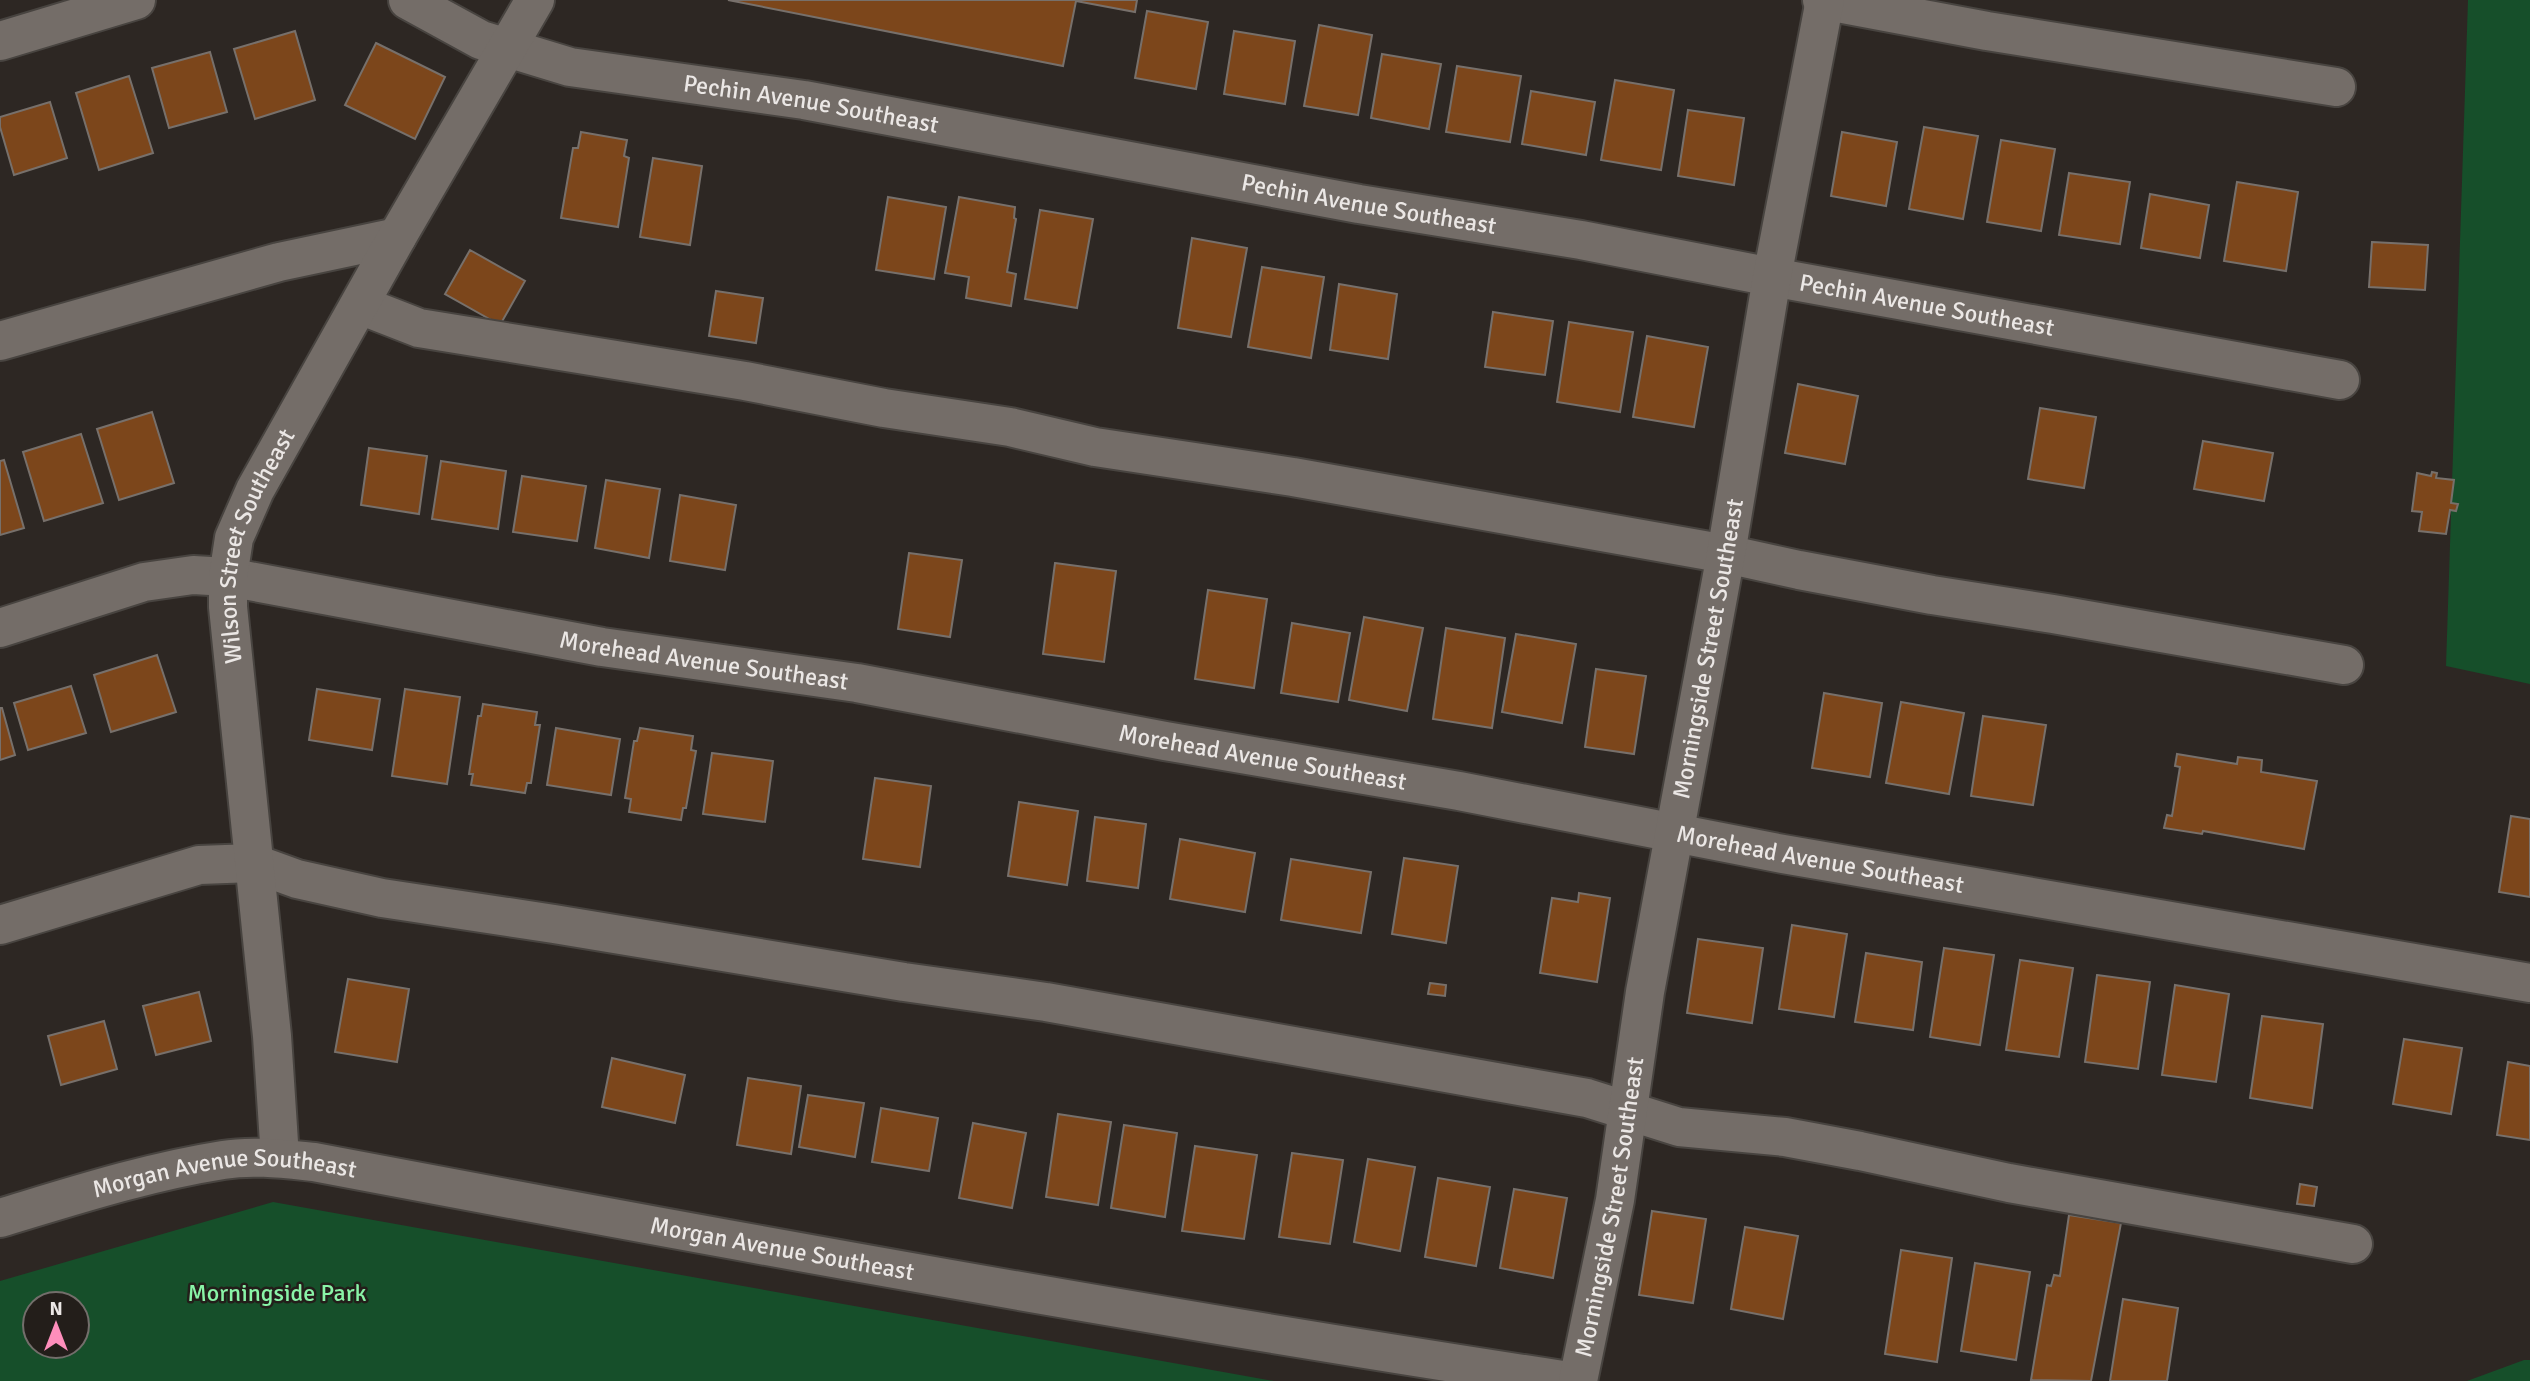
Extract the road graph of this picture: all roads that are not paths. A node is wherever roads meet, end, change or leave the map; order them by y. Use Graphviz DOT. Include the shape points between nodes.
graph roads {
  1 [pos="136,0"];
  2 [pos="408,0"];
  3 [pos="535,0"];
  4 [pos="1824,0"];
  5 [pos="0,41"];
  6 [pos="505,49"];
  7 [pos="2336,87"];
  8 [pos="397,237"];
  9 [pos="1772,277"];
  10 [pos="360,305"];
  11 [pos="0,341"];
  12 [pos="2340,380"];
  13 [pos="1727,554"];
  14 [pos="228,577"];
  15 [pos="0,628"];
  16 [pos="2344,665"];
  17 [pos="1676,832"];
  18 [pos="253,863"];
  19 [pos="0,925"];
  20 [pos="2530,983"];
  21 [pos="1628,1111"];
  22 [pos="280,1158"];
  23 [pos="0,1218"];
  24 [pos="2353,1244"];
  25 [pos="1569,1381"];
  26 [pos="1578,1381"];
  1 -- 5 [label="street"];
  2 -- 6 [label="street, Pechin Avenue Southeast"];
  3 -- 6 [label="street, Wilson Street Southeast"];
  4 -- 7 [label="street"];
  4 -- 9 [label="street, Morningside Street Southeast"];
  6 -- 8 [label="street, Wilson Street Southeast"];
  6 -- 9 [label="street, Pechin Avenue Southeast" via="570,67 804,100"];
  8 -- 10 [label="street, Wilson Street Southeast"];
  8 -- 11 [label="street" via="279,262"];
  9 -- 12 [label="street, Pechin Avenue Southeast"];
  9 -- 13 [label="street, Morningside Street Southeast"];
  10 -- 13 [label="street" via="419,328"];
  10 -- 14 [label="street, Wilson Street Southeast" via="255,490 234,538"];
  13 -- 16 [label="street" via="1933,595"];
  13 -- 17 [label="street, Morningside Street Southeast"];
  14 -- 15 [label="street, Morehead Avenue Southeast" via="192,575 144,582"];
  14 -- 17 [label="street, Morehead Avenue Southeast" via="602,647 857,683"];
  14 -- 18 [label="street, Wilson Street Southeast"];
  17 -- 20 [label="street, Morehead Avenue Southeast"];
  17 -- 21 [label="street, Morningside Street Southeast"];
  18 -- 19 [label="street" via="199,865"];
  18 -- 21 [label="street" via="297,879 382,898 1046,1002 1587,1098"];
  18 -- 22 [label="street, Wilson Street Southeast"];
  21 -- 24 [label="street" via="1679,1127 1797,1140 2009,1184"];
  21 -- 26 [label="street, Morningside Street Southeast"];
  22 -- 23 [label="street, Morgan Avenue Southeast" via="225,1159"];
  22 -- 25 [label="street, Morgan Avenue Southeast" via="1300,1340"];
}
